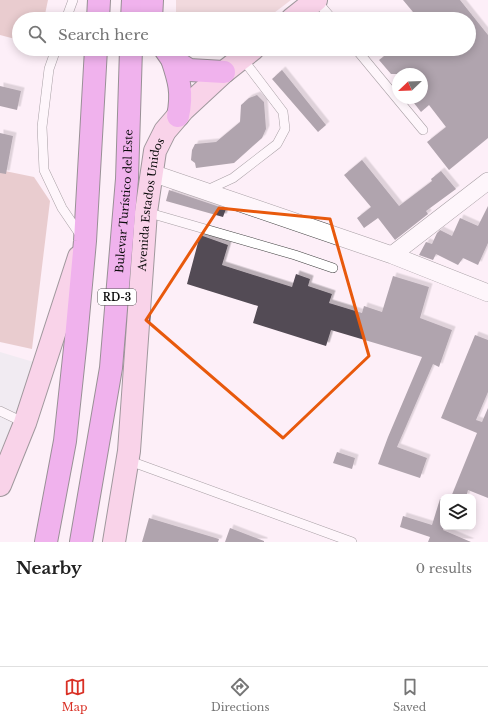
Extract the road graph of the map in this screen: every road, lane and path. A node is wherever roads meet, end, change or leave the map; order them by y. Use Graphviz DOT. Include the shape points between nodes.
graph roads {
  1 [pos="73,0"];
  2 [pos="99,0"];
  3 [pos="132,0"];
  4 [pos="152,0"];
  5 [pos="316,0"];
  6 [pos="69,12"];
  7 [pos="98,12"];
  8 [pos="132,12"];
  9 [pos="151,12"];
  10 [pos="301,12"];
  11 [pos="326,12"];
  12 [pos="54,56"];
  13 [pos="96,56"];
  14 [pos="130,56"];
  15 [pos="169,56"];
  16 [pos="171,56"];
  17 [pos="244,56"];
  18 [pos="250,56"];
  19 [pos="362,56"];
  20 [pos="224,72"];
  21 [pos="178,116"];
  22 [pos="424,130"];
  23 [pos="152,173"];
  24 [pos="488,181"];
  25 [pos="204,192"];
  26 [pos="146,212"];
  27 [pos="85,240"];
  28 [pos="392,255"];
  29 [pos="333,268"];
  30 [pos="488,293"];
  31 [pos="0,411"];
  32 [pos="25,422"];
  33 [pos="127,460"];
  34 [pos="0,485"];
  35 [pos="46,542"];
  36 [pos="81,542"];
  37 [pos="114,542"];
  38 [pos="352,542"];
  1 -- 6 [label="lane"];
  2 -- 7 [label="highway"];
  3 -- 8 [label="highway"];
  4 -- 9 [label="highway"];
  5 -- 10 [label="street"];
  5 -- 11 [label="lane"];
  12 -- 27 [label="lane" via="49,69 42,127 44,170 62,208"];
  13 -- 27 [label="highway"];
  14 -- 36 [label="highway, Bulevar Turístico del Este / RD-3" via="127,179 111,368"];
  15 -- 21 [label="highway" via="181,88"];
  16 -- 20 [label="highway" via="189,70"];
  17 -- 20 [label="street, Avenida Estados Unidos"];
  18 -- 25 [label="lane" via="283,112 285,129 277,144 234,178"];
  19 -- 22 [label="lane"];
  20 -- 21 [label="street, Avenida Estados Unidos"];
  21 -- 23 [label="street, Avenida Estados Unidos" via="155,151"];
  23 -- 25 [label="street"];
  23 -- 26 [label="street, Avenida Estados Unidos"];
  24 -- 28 [label="street"];
  25 -- 28 [label="street"];
  26 -- 29 [label="lane" via="295,254"];
  26 -- 33 [label="street, Avenida Estados Unidos"];
  27 -- 32 [label="street"];
  27 -- 35 [label="highway" via="64,441"];
  28 -- 30 [label="street"];
  31 -- 32 [label="lane"];
  32 -- 34 [label="street"];
  33 -- 37 [label="street, Avenida Estados Unidos"];
  33 -- 38 [label="lane"];
}
